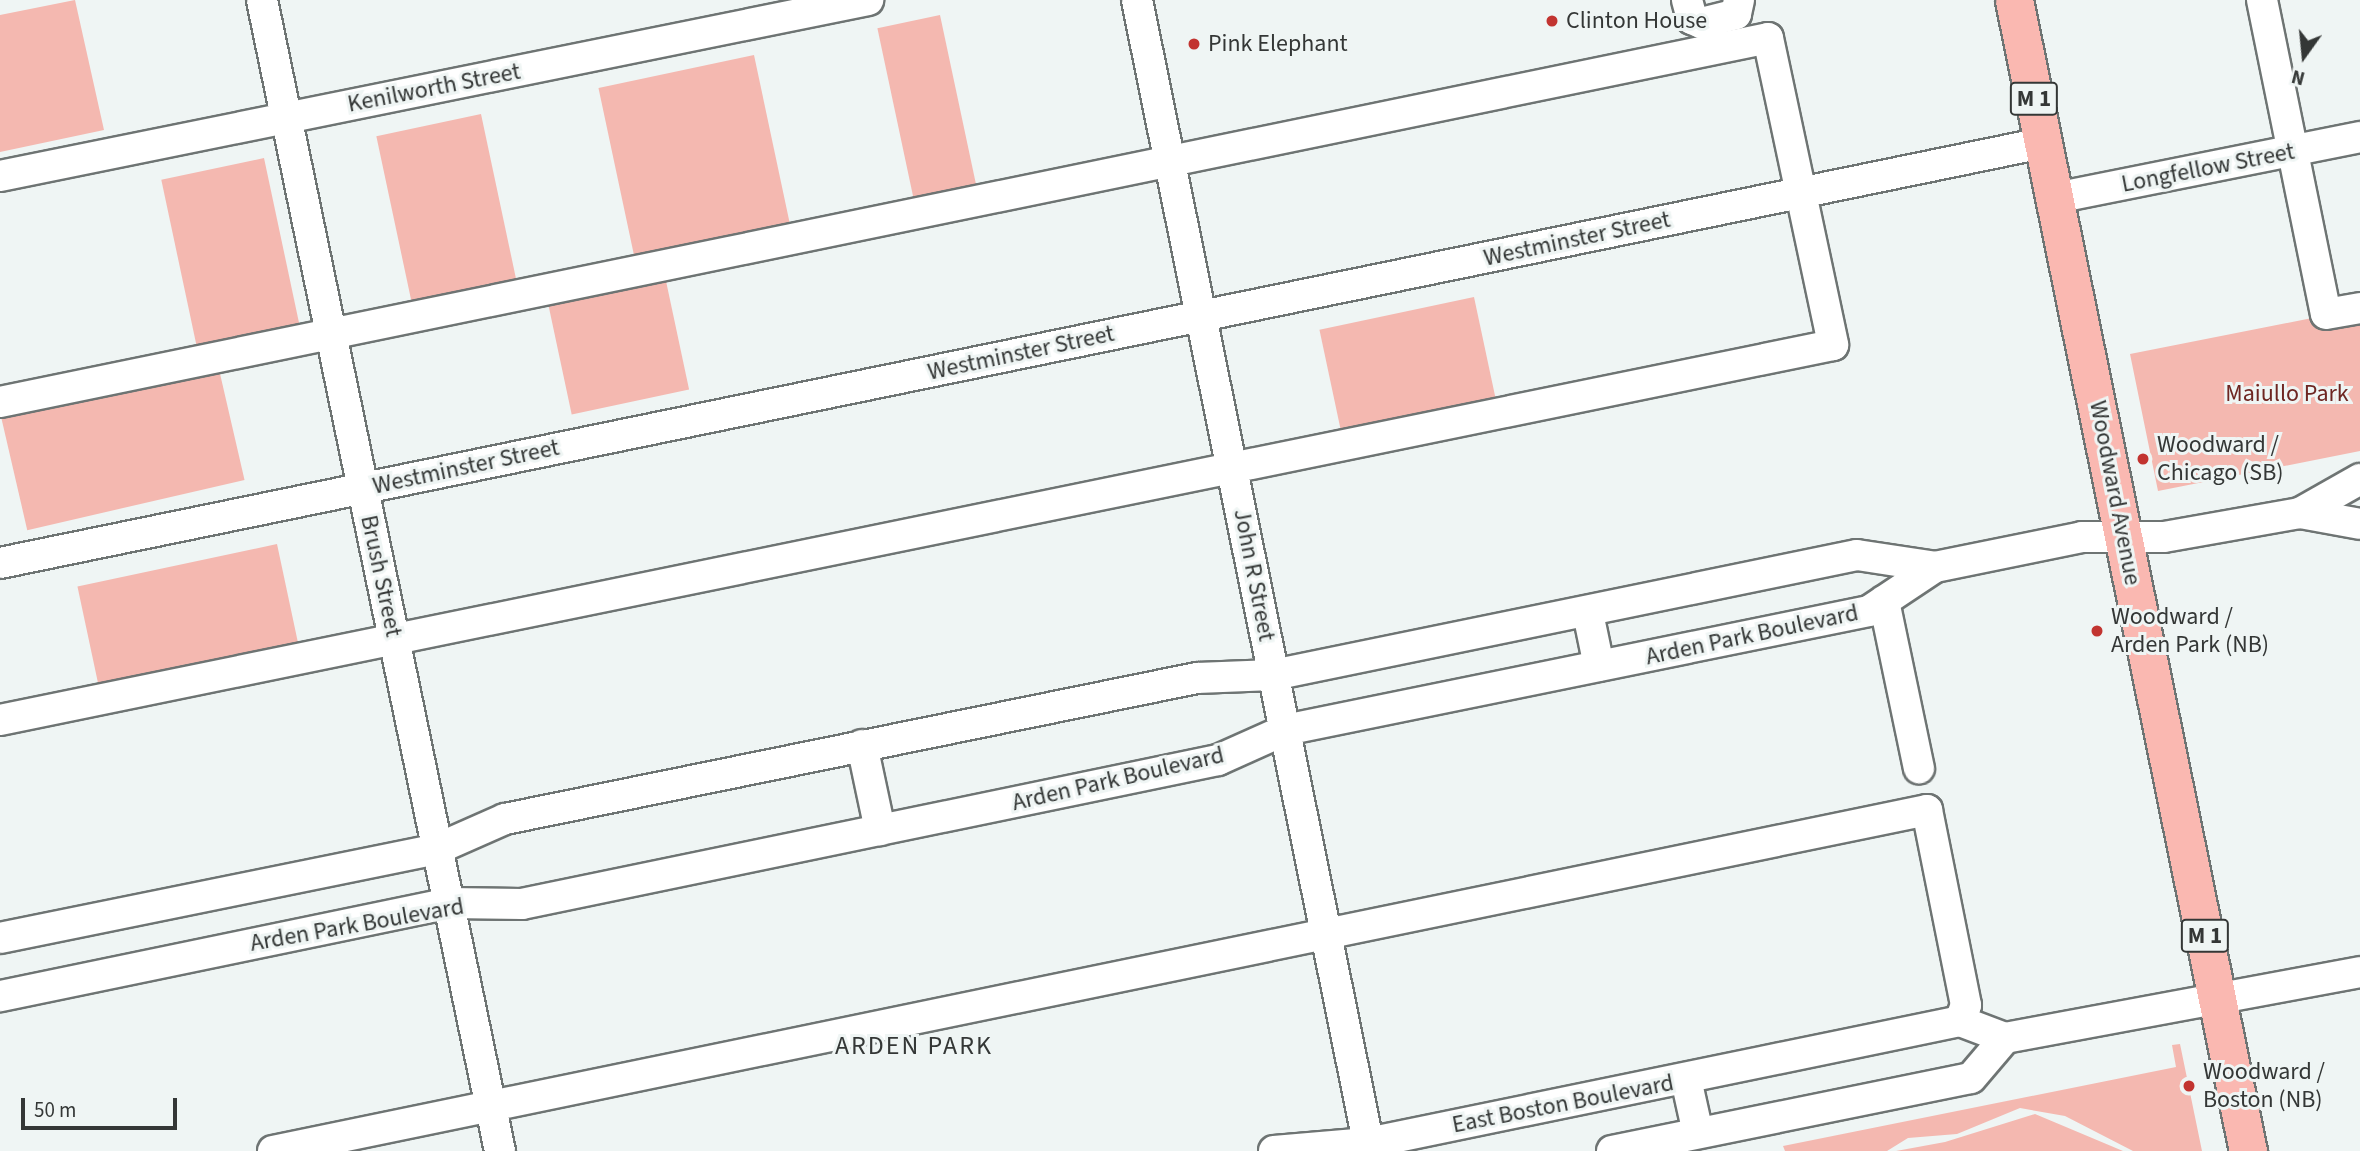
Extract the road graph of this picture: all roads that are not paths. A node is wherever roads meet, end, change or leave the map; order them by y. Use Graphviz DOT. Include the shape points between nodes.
graph roads {
  1 [pos="262,0"];
  2 [pos="868,0"];
  3 [pos="1137,0"];
  4 [pos="1687,0"];
  5 [pos="1739,0"];
  6 [pos="2014,0"];
  7 [pos="2262,0"];
  8 [pos="286,118"];
  9 [pos="2360,137"];
  10 [pos="2043,143"];
  11 [pos="2293,151"];
  12 [pos="1170,161"];
  13 [pos="0,176"];
  14 [pos="1800,193"];
  15 [pos="2055,198"];
  16 [pos="2360,308"];
  17 [pos="1202,316"];
  18 [pos="332,334"];
  19 [pos="0,402"];
  20 [pos="1232,467"];
  21 [pos="2360,479"];
  22 [pos="363,488"];
  23 [pos="2300,513"];
  24 [pos="2360,524"];
  25 [pos="2124,537"];
  26 [pos="0,562"];
  27 [pos="1935,567"];
  28 [pos="1884,601"];
  29 [pos="1588,613"];
  30 [pos="394,640"];
  31 [pos="1599,666"];
  32 [pos="1273,675"];
  33 [pos="0,720"];
  34 [pos="1285,730"];
  35 [pos="862,745"];
  36 [pos="1919,768"];
  37 [pos="880,830"];
  38 [pos="437,849"];
  39 [pos="450,903"];
  40 [pos="1326,934"];
  41 [pos="0,938"];
  42 [pos="2360,972"];
  43 [pos="0,996"];
  44 [pos="2218,1000"];
  45 [pos="1960,1021"];
  46 [pos="2005,1038"];
  47 [pos="1686,1079"];
  48 [pos="491,1106"];
  49 [pos="1698,1133"];
  50 [pos="1369,1147"];
  51 [pos="273,1151"];
  52 [pos="500,1151"];
  53 [pos="1274,1151"];
  54 [pos="1612,1151"];
  55 [pos="2248,1151"];
  1 -- 8 [label="street, Brush Street"];
  2 -- 8 [label="street, Kenilworth Street"];
  3 -- 12 [label="street, John R Street"];
  4 -- 5 [label="street" via="1692,19 1701,23 1736,14"];
  6 -- 10 [label="main road, Woodward Avenue / M 1"];
  7 -- 11 [label="street"];
  8 -- 13 [label="street, Kenilworth Street"];
  8 -- 18 [label="street, Brush Street"];
  9 -- 11 [label="street, Longfellow Street"];
  10 -- 14 [label="street, Westminster Street"];
  10 -- 15 [label="main road, Woodward Avenue / M 1"];
  11 -- 15 [label="street, Longfellow Street"];
  11 -- 16 [label="street" via="2326,314"];
  12 -- 14 [label="street" via="1768,38"];
  12 -- 17 [label="street, John R Street"];
  12 -- 18 [label="street"];
  14 -- 17 [label="street, Westminster Street"];
  14 -- 20 [label="street" via="1833,345"];
  15 -- 25 [label="main road, Woodward Avenue / M 1"];
  17 -- 20 [label="street, John R Street"];
  17 -- 22 [label="street, Westminster Street"];
  18 -- 19 [label="street"];
  18 -- 22 [label="street, Brush Street"];
  20 -- 30 [label="street"];
  20 -- 32 [label="street, John R Street"];
  21 -- 23 [label="street"];
  22 -- 26 [label="street, Westminster Street"];
  22 -- 30 [label="street, Brush Street"];
  23 -- 24 [label="street"];
  23 -- 25 [label="street, Arden Park Boulevard" via="2164,537"];
  25 -- 27 [label="street, Arden Park Boulevard" via="2082,537"];
  25 -- 44 [label="main road, Woodward Avenue / M 1"];
  27 -- 28 [label="street, Arden Park Boulevard"];
  27 -- 29 [label="street, Arden Park Boulevard" via="1857,555"];
  28 -- 31 [label="street, Arden Park Boulevard" via="1869,611"];
  28 -- 36 [label="street"];
  29 -- 31 [label="street"];
  29 -- 32 [label="street, Arden Park Boulevard"];
  30 -- 33 [label="street"];
  30 -- 38 [label="street, Brush Street"];
  31 -- 34 [label="street, Arden Park Boulevard"];
  32 -- 34 [label="street, John R Street"];
  32 -- 35 [label="street, Arden Park Boulevard" via="1198,678"];
  34 -- 37 [label="street, Arden Park Boulevard" via="1219,760"];
  34 -- 40 [label="street, John R Street"];
  35 -- 37 [label="street"];
  35 -- 38 [label="street, Arden Park Boulevard" via="505,819"];
  37 -- 39 [label="street, Arden Park Boulevard" via="522,904"];
  38 -- 39 [label="street, Brush Street"];
  38 -- 41 [label="street, Arden Park Boulevard"];
  39 -- 43 [label="street, Arden Park Boulevard"];
  39 -- 48 [label="street, Brush Street"];
  40 -- 45 [label="street" via="1927,810 1966,1005"];
  40 -- 48 [label="street"];
  40 -- 50 [label="street, John R Street"];
  42 -- 44 [label="street"];
  44 -- 46 [label="street"];
  44 -- 55 [label="main road, Woodward Avenue / M 1"];
  45 -- 46 [label="street"];
  45 -- 47 [label="street, East Boston Boulevard"];
  46 -- 49 [label="street" via="1971,1078"];
  47 -- 49 [label="street, East Boston Boulevard"];
  47 -- 50 [label="street, East Boston Boulevard"];
  48 -- 51 [label="street"];
  48 -- 52 [label="street, Brush Street"];
  49 -- 54 [label="street"];
  50 -- 53 [label="street, East Boston Boulevard"];
}
